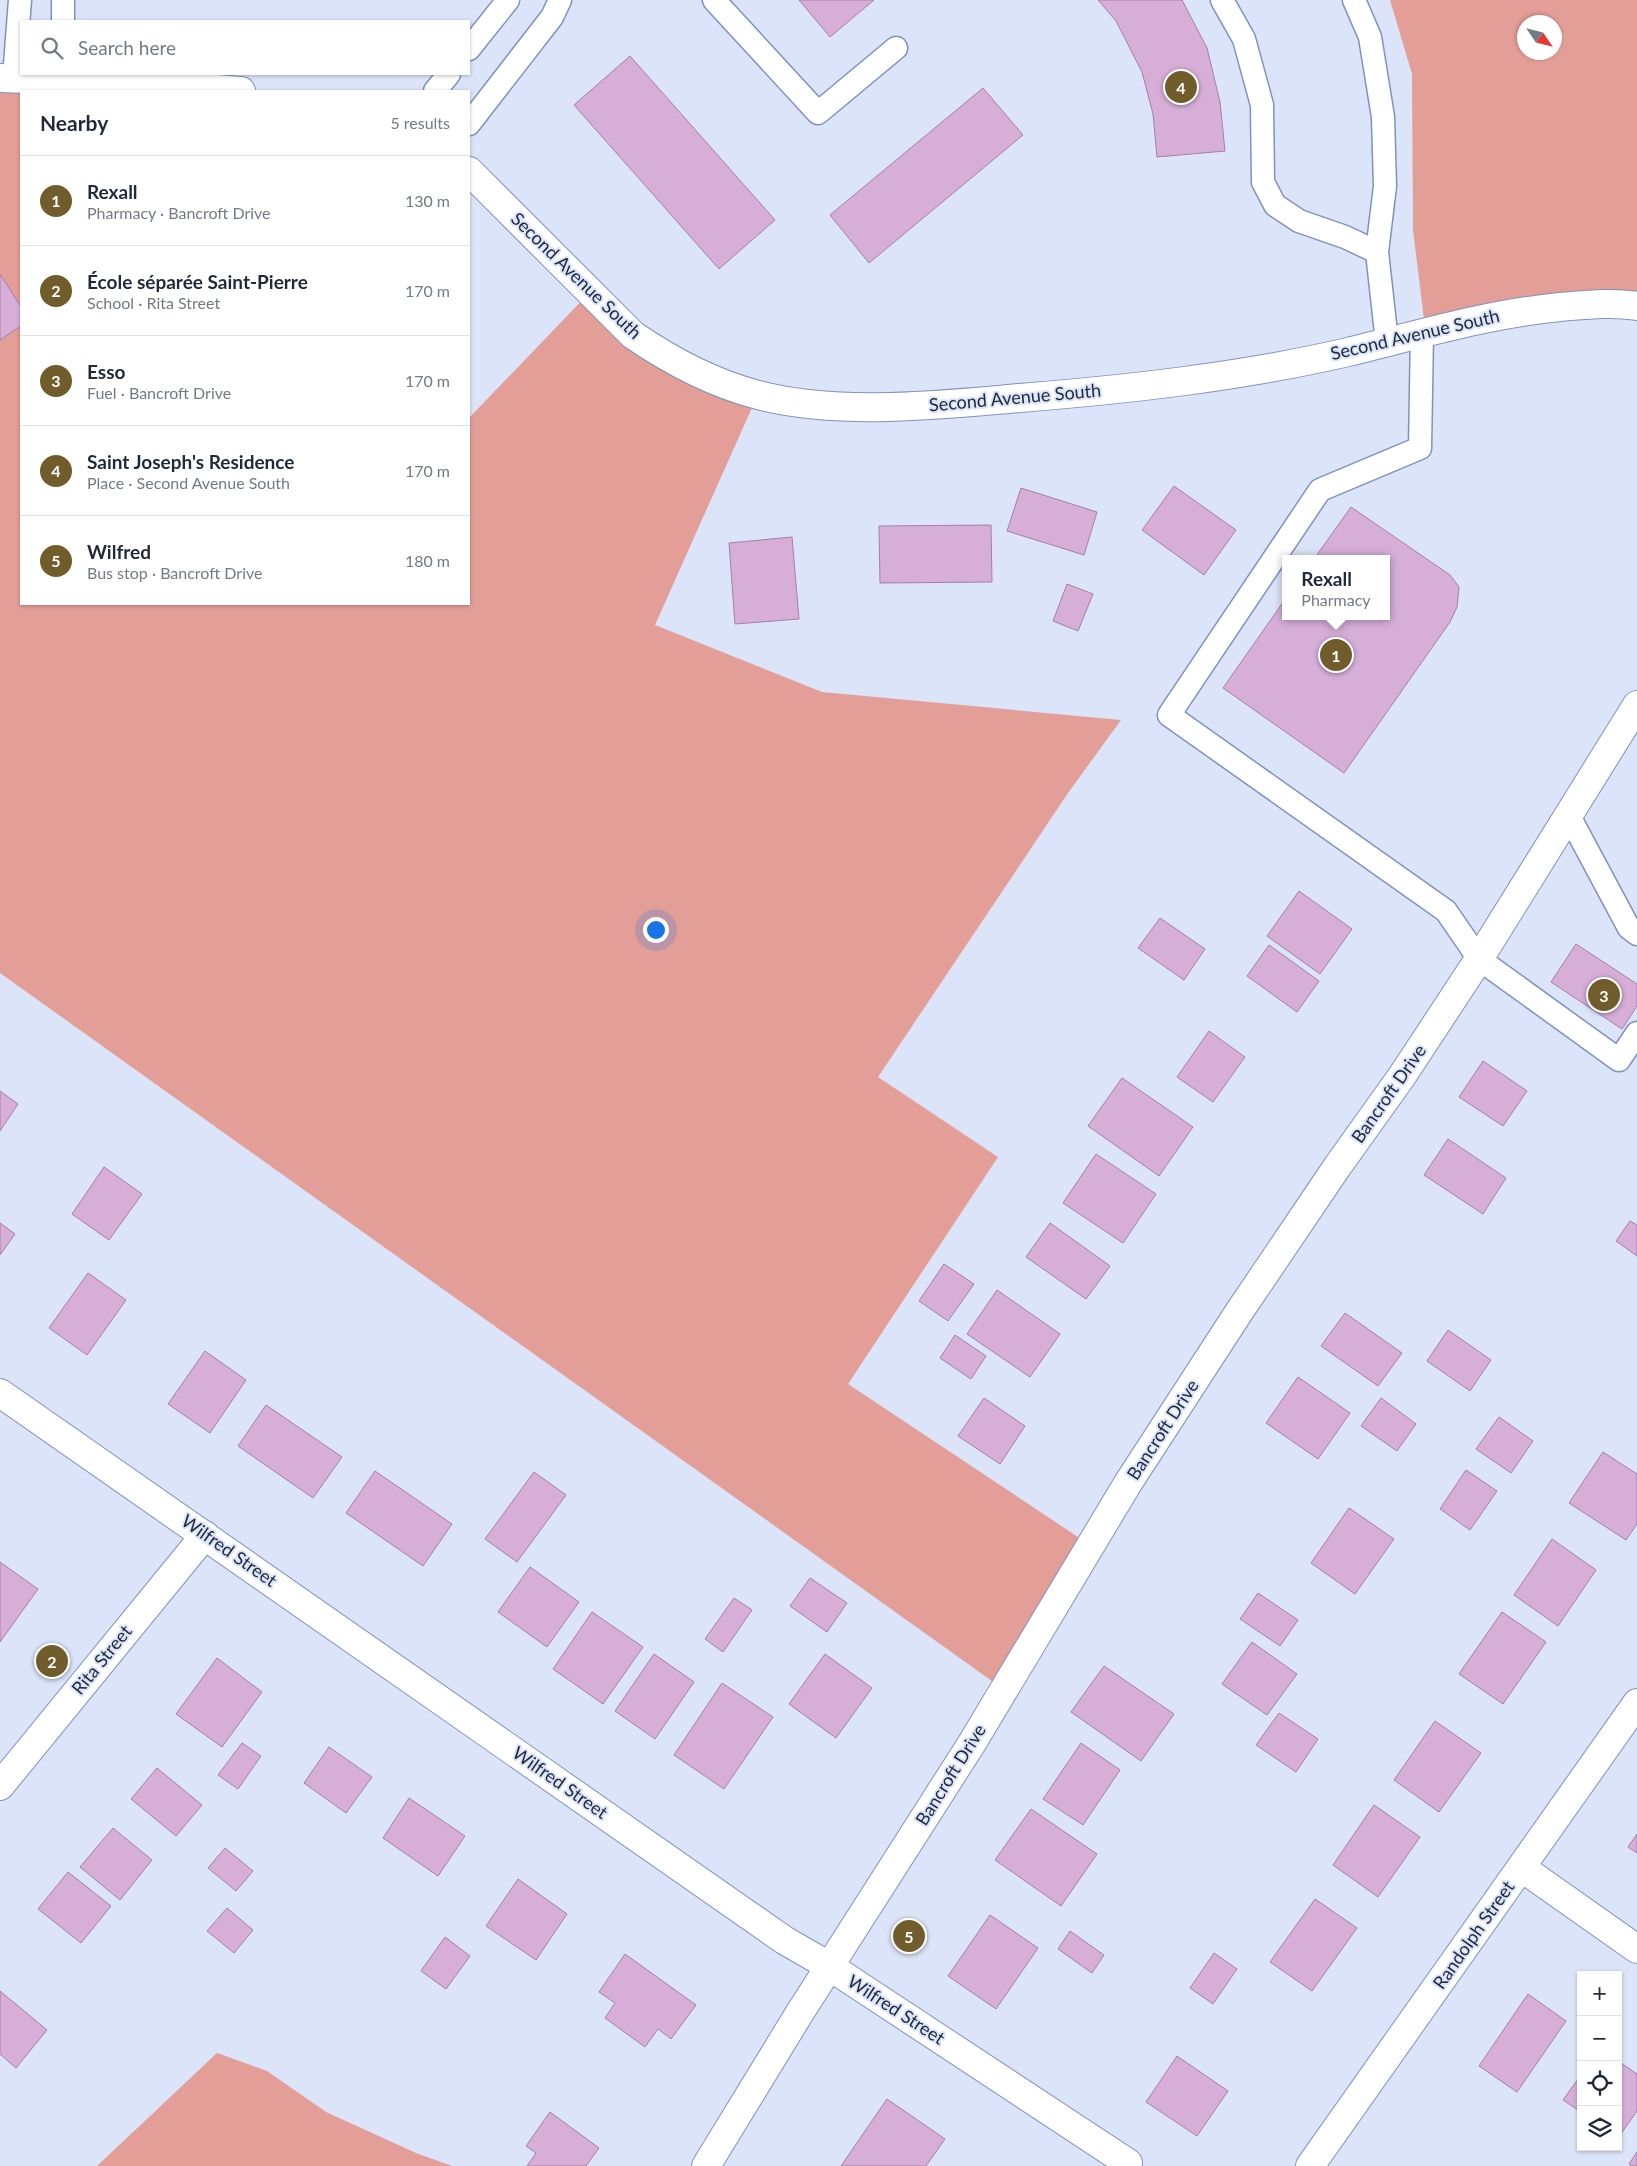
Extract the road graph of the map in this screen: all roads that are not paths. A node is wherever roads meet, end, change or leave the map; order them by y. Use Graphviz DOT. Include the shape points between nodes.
graph roads {
  1 [pos="20,0"];
  2 [pos="63,0"];
  3 [pos="508,0"];
  4 [pos="560,0"];
  5 [pos="714,0"];
  6 [pos="1222,0"];
  7 [pos="1354,0"];
  8 [pos="63,20"];
  9 [pos="470,48"];
  10 [pos="896,48"];
  11 [pos="448,75"];
  12 [pos="65,77"];
  13 [pos="7,78"];
  14 [pos="228,90"];
  15 [pos="436,90"];
  16 [pos="470,123"];
  17 [pos="470,171"];
  18 [pos="1377,252"];
  19 [pos="1637,306"];
  20 [pos="1422,332"];
  21 [pos="1387,342"];
  22 [pos="1637,705"];
  23 [pos="1569,816"];
  24 [pos="1637,934"];
  25 [pos="1479,959"];
  26 [pos="1637,1033"];
  27 [pos="0,1393"];
  28 [pos="204,1535"];
  29 [pos="1637,1703"];
  30 [pos="0,1786"];
  31 [pos="1522,1868"];
  32 [pos="1637,1949"];
  33 [pos="829,1966"];
  34 [pos="1128,2163"];
  35 [pos="706,2166"];
  36 [pos="1310,2166"];
  1 -- 13 [label="lane"];
  2 -- 8 [label="lane"];
  3 -- 9 [label="lane"];
  4 -- 16 [label="lane" via="552,17"];
  5 -- 10 [label="lane" via="818,113"];
  6 -- 18 [label="lane" via="1244,39 1262,105 1263,182 1275,205 1299,221"];
  7 -- 18 [label="lane" via="1370,37 1384,117 1385,186"];
  11 -- 15 [label="lane"];
  12 -- 13 [label="street"];
  12 -- 14 [label="street"];
  17 -- 21 [label="street, Second Avenue South" via="633,335 660,354 708,378 758,395 817,405 847,406 896,407 998,400 1206,378"];
  18 -- 21 [label="lane"];
  19 -- 20 [label="street, Second Avenue South" via="1585,305 1524,310"];
  20 -- 21 [label="street, Second Avenue South"];
  20 -- 25 [label="lane" via="1420,448 1320,490 1169,714 1446,911"];
  22 -- 23 [label="street, Bancroft Drive"];
  23 -- 24 [label="lane" via="1629,928"];
  23 -- 25 [label="street, Bancroft Drive"];
  25 -- 26 [label="lane" via="1619,1060"];
  25 -- 33 [label="street, Bancroft Drive" via="1193,1382 1128,1483 972,1742"];
  27 -- 28 [label="street, Wilfred Street"];
  28 -- 30 [label="street, Rita Street"];
  28 -- 33 [label="street, Wilfred Street" via="784,1940"];
  29 -- 31 [label="street, Randolph Street"];
  31 -- 32 [label="street"];
  31 -- 36 [label="street, Randolph Street"];
  33 -- 34 [label="street, Wilfred Street"];
  33 -- 35 [label="street, Bancroft Drive"];
}
